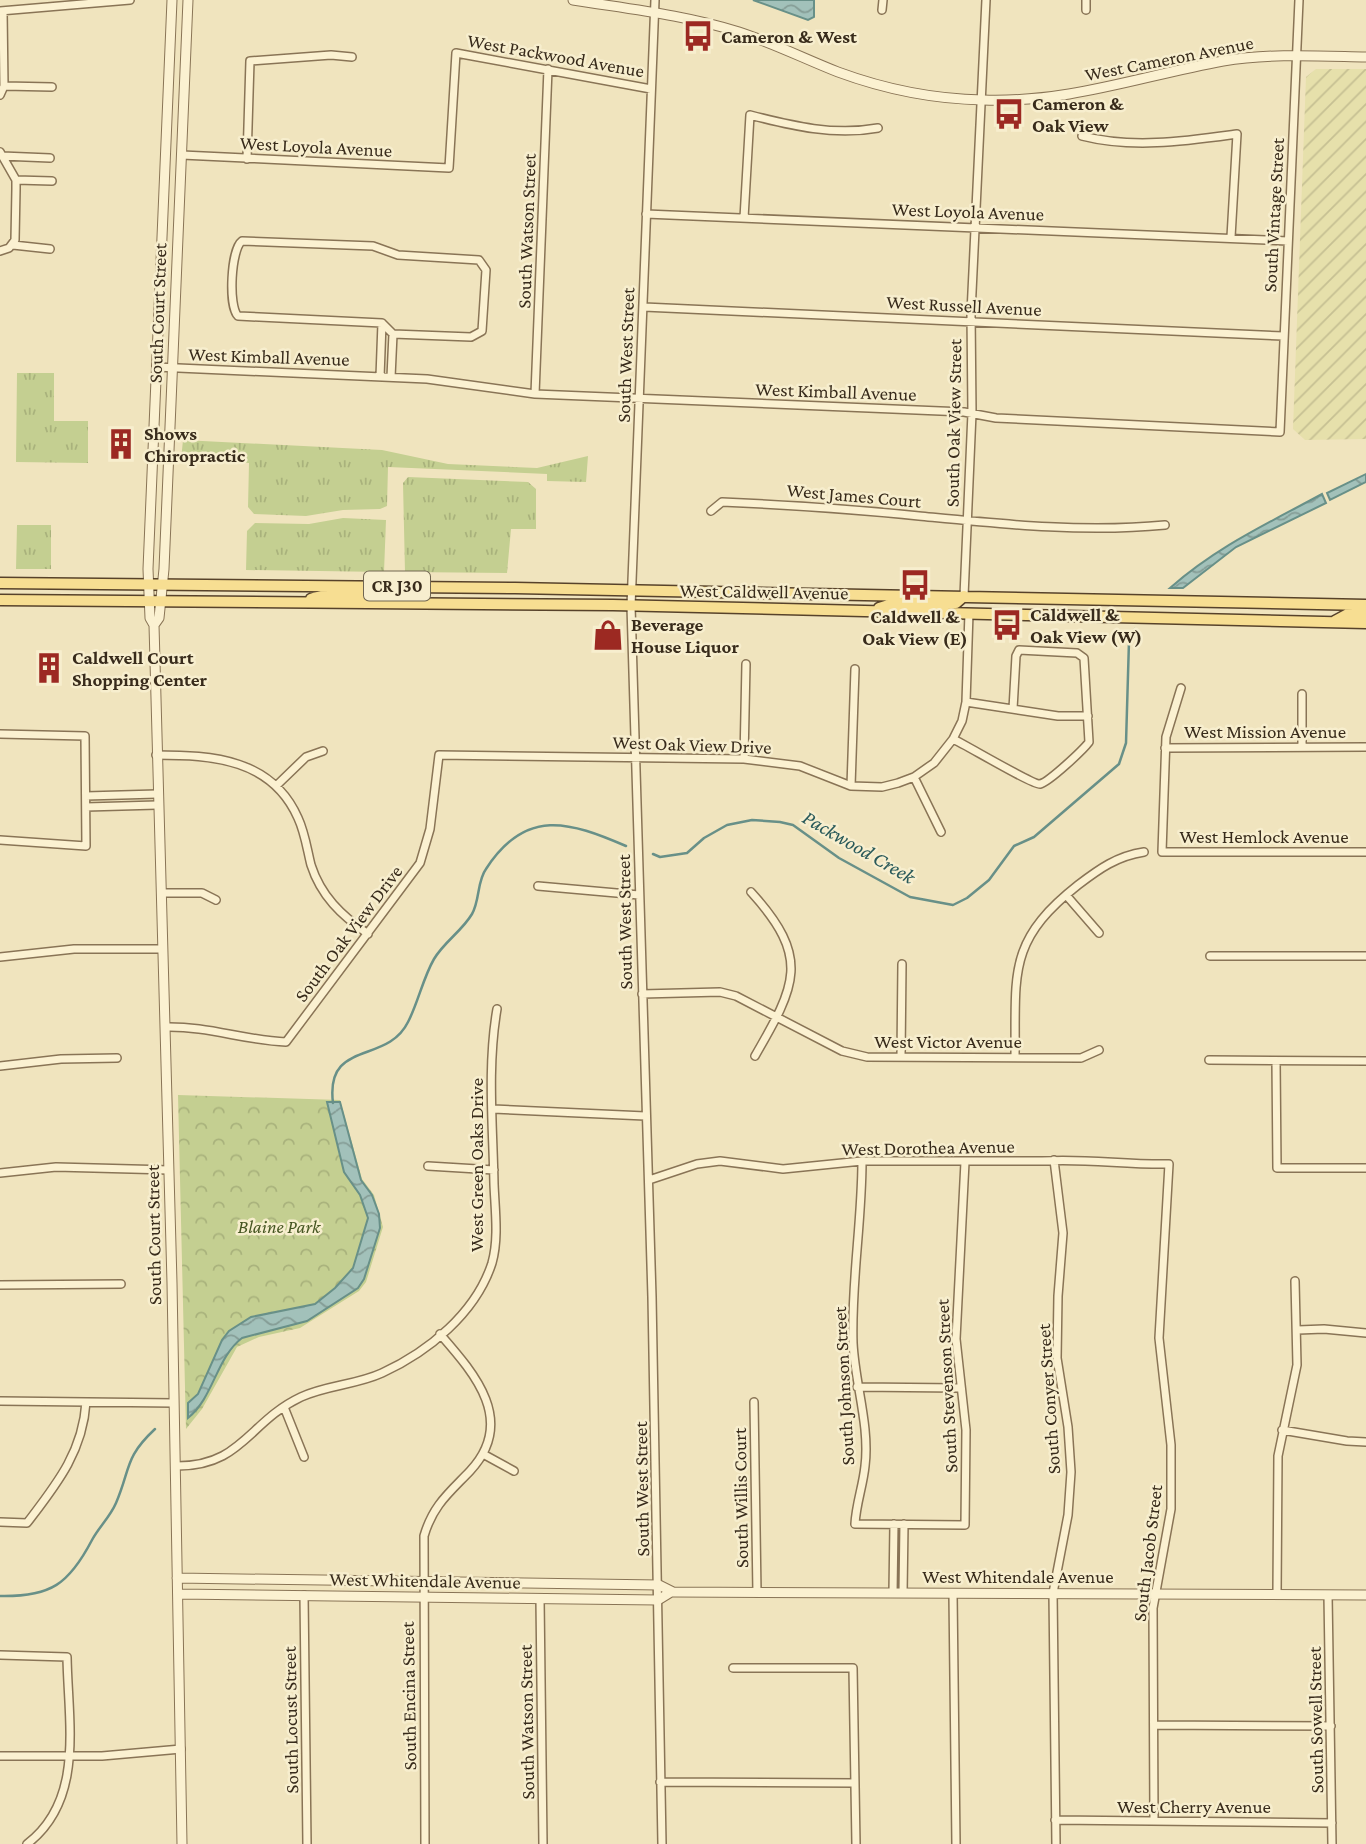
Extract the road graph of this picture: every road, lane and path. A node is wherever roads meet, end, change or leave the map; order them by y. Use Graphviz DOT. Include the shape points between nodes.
graph roads {
  1 [pos="130,0"];
  2 [pos="172,0"];
  3 [pos="188,0"];
  4 [pos="573,0"];
  5 [pos="655,0"];
  6 [pos="883,0"];
  7 [pos="986,0"];
  8 [pos="1086,0"];
  9 [pos="1299,0"];
  10 [pos="108,1"];
  11 [pos="882,10"];
  12 [pos="1086,10"];
  13 [pos="1,11"];
  14 [pos="654,13"];
  15 [pos="1297,56"];
  16 [pos="352,57"];
  17 [pos="1366,57"];
  18 [pos="548,69"];
  19 [pos="4,86"];
  20 [pos="52,87"];
  21 [pos="651,89"];
  22 [pos="0,95"];
  23 [pos="981,100"];
  24 [pos="878,128"];
  25 [pos="1082,136"];
  26 [pos="1,154"];
  27 [pos="182,155"];
  28 [pos="50,158"];
  29 [pos="247,159"];
  30 [pos="449,168"];
  31 [pos="16,180"];
  32 [pos="52,181"];
  33 [pos="646,214"];
  34 [pos="744,218"];
  35 [pos="975,228"];
  36 [pos="1231,237"];
  37 [pos="1288,241"];
  38 [pos="13,245"];
  39 [pos="50,249"];
  40 [pos="0,251"];
  41 [pos="644,307"];
  42 [pos="971,321"];
  43 [pos="382,323"];
  44 [pos="393,334"];
  45 [pos="1283,336"];
  46 [pos="156,367"];
  47 [pos="173,368"];
  48 [pos="380,377"];
  49 [pos="391,377"];
  50 [pos="535,394"];
  51 [pos="639,399"];
  52 [pos="972,413"];
  53 [pos="1280,432"];
  54 [pos="711,510"];
  55 [pos="967,521"];
  56 [pos="1165,525"];
  57 [pos="0,583"];
  58 [pos="149,583"];
  59 [pos="163,583"];
  60 [pos="399,586"];
  61 [pos="631,590"];
  62 [pos="964,596"];
  63 [pos="149,599"];
  64 [pos="0,600"];
  65 [pos="161,600"];
  66 [pos="306,601"];
  67 [pos="1366,605"];
  68 [pos="631,606"];
  69 [pos="871,611"];
  70 [pos="969,612"];
  71 [pos="1366,615"];
  72 [pos="1332,622"];
  73 [pos="1366,623"];
  74 [pos="153,625"];
  75 [pos="746,664"];
  76 [pos="855,669"];
  77 [pos="1181,688"];
  78 [pos="1302,694"];
  79 [pos="966,702"];
  80 [pos="1013,709"];
  81 [pos="1088,716"];
  82 [pos="0,734"];
  83 [pos="953,739"];
  84 [pos="1302,747"];
  85 [pos="1366,747"];
  86 [pos="1165,748"];
  87 [pos="323,751"];
  88 [pos="156,755"];
  89 [pos="439,755"];
  90 [pos="636,757"];
  91 [pos="744,759"];
  92 [pos="914,777"];
  93 [pos="276,786"];
  94 [pos="851,786"];
  95 [pos="157,794"];
  96 [pos="86,796"];
  97 [pos="157,805"];
  98 [pos="86,807"];
  99 [pos="941,832"];
  100 [pos="0,840"];
  101 [pos="1144,852"];
  102 [pos="1366,852"];
  103 [pos="538,886"];
  104 [pos="751,892"];
  105 [pos="161,893"];
  106 [pos="639,895"];
  107 [pos="1066,895"];
  108 [pos="216,900"];
  109 [pos="1099,933"];
  110 [pos="368,934"];
  111 [pos="163,949"];
  112 [pos="1210,956"];
  113 [pos="1366,956"];
  114 [pos="0,957"];
  115 [pos="902,964"];
  116 [pos="642,994"];
  117 [pos="497,1009"];
  118 [pos="779,1016"];
  119 [pos="165,1027"];
  120 [pos="1099,1050"];
  121 [pos="755,1056"];
  122 [pos="901,1057"];
  123 [pos="1015,1057"];
  124 [pos="117,1058"];
  125 [pos="1209,1060"];
  126 [pos="1276,1061"];
  127 [pos="1366,1061"];
  128 [pos="0,1066"];
  129 [pos="493,1109"];
  130 [pos="645,1116"];
  131 [pos="1054,1160"];
  132 [pos="862,1161"];
  133 [pos="965,1161"];
  134 [pos="1169,1164"];
  135 [pos="428,1166"];
  136 [pos="1366,1168"];
  137 [pos="169,1170"];
  138 [pos="494,1170"];
  139 [pos="0,1173"];
  140 [pos="649,1180"];
  141 [pos="1295,1281"];
  142 [pos="0,1284"];
  143 [pos="121,1284"];
  144 [pos="1298,1330"];
  145 [pos="1366,1333"];
  146 [pos="440,1335"];
  147 [pos="858,1387"];
  148 [pos="960,1388"];
  149 [pos="0,1401"];
  150 [pos="86,1402"];
  151 [pos="754,1402"];
  152 [pos="174,1403"];
  153 [pos="284,1406"];
  154 [pos="1282,1430"];
  155 [pos="1366,1441"];
  156 [pos="483,1454"];
  157 [pos="304,1457"];
  158 [pos="175,1466"];
  159 [pos="514,1471"];
  160 [pos="0,1522"];
  161 [pos="894,1524"];
  162 [pos="904,1524"];
  163 [pos="177,1578"];
  164 [pos="422,1581"];
  165 [pos="659,1585"];
  166 [pos="671,1592"];
  167 [pos="757,1593"];
  168 [pos="893,1593"];
  169 [pos="903,1593"];
  170 [pos="1053,1593"];
  171 [pos="178,1594"];
  172 [pos="953,1594"];
  173 [pos="1154,1594"];
  174 [pos="1277,1594"];
  175 [pos="304,1595"];
  176 [pos="1328,1595"];
  177 [pos="1366,1595"];
  178 [pos="422,1597"];
  179 [pos="540,1599"];
  180 [pos="658,1600"];
  181 [pos="0,1655"];
  182 [pos="733,1668"];
  183 [pos="1155,1725"];
  184 [pos="1331,1726"];
  185 [pos="181,1749"];
  186 [pos="0,1756"];
  187 [pos="68,1757"];
  188 [pos="660,1782"];
  189 [pos="855,1783"];
  190 [pos="1055,1821"];
  191 [pos="1154,1821"];
  192 [pos="1332,1823"];
  193 [pos="29,1844"];
  194 [pos="182,1844"];
  195 [pos="307,1844"];
  196 [pos="425,1844"];
  197 [pos="543,1844"];
  198 [pos="662,1844"];
  199 [pos="856,1844"];
  200 [pos="956,1844"];
  201 [pos="1056,1844"];
  202 [pos="1332,1844"];
  1 -- 10 [label="street"];
  2 -- 46 [label="street, South Court Street"];
  3 -- 27 [label="street, South Court Street"];
  4 -- 14 [label="street, West Cameron Avenue"];
  5 -- 14 [label="street, South West Street"];
  6 -- 11 [label="street"];
  7 -- 23 [label="street, South Oak View Street"];
  8 -- 12 [label="street"];
  9 -- 15 [label="street, South Vintage Street"];
  10 -- 13 [label="street"];
  13 -- 19 [label="street"];
  14 -- 21 [label="street, South West Street"];
  14 -- 23 [label="street, West Cameron Avenue" via="743,34 879,85"];
  15 -- 17 [label="street, West Cameron Avenue"];
  15 -- 23 [label="street, West Cameron Avenue" via="1227,61 1070,95"];
  15 -- 37 [label="street, South Vintage Street"];
  16 -- 29 [label="street" via="250,61"];
  18 -- 21 [label="street, West Packwood Avenue"];
  18 -- 30 [label="street, West Packwood Avenue" via="456,53"];
  18 -- 50 [label="street, South Watson Street"];
  19 -- 20 [label="street"];
  19 -- 22 [label="street"];
  21 -- 33 [label="street, South West Street"];
  23 -- 35 [label="street, South Oak View Street"];
  24 -- 34 [label="street" via="821,130 750,116"];
  25 -- 36 [label="street" via="1148,143 1237,134"];
  26 -- 28 [label="street"];
  26 -- 31 [label="street"];
  27 -- 29 [label="street, West Loyola Avenue"];
  27 -- 47 [label="street, South Court Street"];
  29 -- 30 [label="street, West Loyola Avenue"];
  31 -- 32 [label="street"];
  31 -- 38 [label="street"];
  33 -- 34 [label="street, West Loyola Avenue"];
  33 -- 41 [label="street, South West Street"];
  34 -- 35 [label="street, West Loyola Avenue"];
  35 -- 36 [label="street, West Loyola Avenue"];
  35 -- 42 [label="street, South Oak View Street"];
  36 -- 37 [label="street, West Loyola Avenue"];
  37 -- 45 [label="street, South Vintage Street"];
  38 -- 39 [label="street"];
  38 -- 40 [label="street"];
  41 -- 42 [label="street, West Russell Avenue"];
  41 -- 51 [label="street, South West Street"];
  42 -- 45 [label="street, West Russell Avenue"];
  42 -- 52 [label="street, South Oak View Street"];
  43 -- 44 [label="street"];
  43 -- 44 [label="street, West Kimball Avenue" via="238,316 232,305 235,247 246,240 373,246 398,256 483,263 484,327 480,334"];
  43 -- 48 [label="street"];
  44 -- 49 [label="street"];
  45 -- 53 [label="street, South Vintage Street"];
  46 -- 47 [label="street, West Kimball Avenue"];
  46 -- 58 [label="street, South Court Street"];
  47 -- 48 [label="street, West Kimball Avenue"];
  47 -- 59 [label="street, South Court Street"];
  48 -- 49 [label="street, West Kimball Avenue"];
  49 -- 50 [label="street, West Kimball Avenue"];
  50 -- 51 [label="street, West Kimball Avenue"];
  51 -- 52 [label="street, West Kimball Avenue"];
  51 -- 61 [label="street, South West Street"];
  52 -- 53 [label="street, West Kimball Avenue" via="996,418"];
  52 -- 55 [label="street, South Oak View Street"];
  54 -- 55 [label="street, West James Court" via="722,502 735,502"];
  55 -- 56 [label="street, West James Court" via="1119,530"];
  55 -- 62 [label="street, South Oak View Street"];
  57 -- 58 [label="main road, CR J30"];
  58 -- 59 [label="main road, CR J30"];
  58 -- 63 [label="street, South Court Street"];
  59 -- 60 [label="main road, West Caldwell Avenue / CR J30"];
  59 -- 65 [label="street, South Court Street"];
  60 -- 61 [label="main road, West Caldwell Avenue / CR J30"];
  60 -- 66 [label="main road" via="387,594 325,594"];
  61 -- 62 [label="main road, West Caldwell Avenue / CR J30"];
  61 -- 68 [label="street, South West Street"];
  62 -- 67 [label="main road, West Caldwell Avenue / CR J30"];
  62 -- 69 [label="main road" via="956,603 895,603"];
  63 -- 64 [label="main road, CR J30"];
  63 -- 65 [label="main road, CR J30"];
  63 -- 74 [label="street, South Court Street"];
  65 -- 66 [label="main road, West Caldwell Avenue / CR J30"];
  65 -- 74 [label="street, South Court Street" via="159,618"];
  66 -- 68 [label="main road, West Caldwell Avenue / CR J30"];
  68 -- 69 [label="main road, West Caldwell Avenue / CR J30"];
  68 -- 90 [label="street, South West Street"];
  69 -- 70 [label="main road, West Caldwell Avenue / CR J30"];
  70 -- 72 [label="main road, West Caldwell Avenue / CR J30"];
  70 -- 79 [label="street"];
  71 -- 72 [label="main road" via="1349,614"];
  72 -- 73 [label="main road, West Caldwell Avenue / CR J30"];
  74 -- 88 [label="street, South Court Street"];
  75 -- 91 [label="street"];
  76 -- 94 [label="street"];
  77 -- 86 [label="street"];
  78 -- 84 [label="street"];
  79 -- 80 [label="street"];
  79 -- 83 [label="street"];
  80 -- 81 [label="street"];
  80 -- 81 [label="street" via="1019,650 1077,653 1086,660"];
  81 -- 83 [label="street" via="1089,741 1039,784"];
  82 -- 96 [label="street" via="85,736"];
  83 -- 92 [label="street, West Oak View Drive" via="934,763"];
  84 -- 85 [label="street, West Mission Avenue"];
  84 -- 86 [label="street, West Mission Avenue"];
  86 -- 102 [label="street, West Hemlock Avenue" via="1162,852"];
  87 -- 93 [label="street" via="306,757"];
  88 -- 93 [label="street" via="232,760"];
  88 -- 95 [label="street, South Court Street"];
  89 -- 90 [label="street, West Oak View Drive"];
  89 -- 110 [label="street, South Oak View Drive" via="430,829 419,863"];
  90 -- 91 [label="street, West Oak View Drive"];
  90 -- 106 [label="street, South West Street"];
  91 -- 94 [label="street, West Oak View Drive" via="800,766"];
  92 -- 94 [label="street, West Oak View Drive" via="882,787"];
  92 -- 99 [label="street"];
  93 -- 110 [label="street" via="298,818 328,900"];
  95 -- 96 [label="street"];
  95 -- 97 [label="street, South Court Street"];
  96 -- 98 [label="street"];
  97 -- 98 [label="street"];
  97 -- 105 [label="street, South Court Street"];
  98 -- 100 [label="street" via="86,846"];
  101 -- 107 [label="street" via="1103,866"];
  103 -- 106 [label="street"];
  104 -- 118 [label="street" via="781,931 789,951 792,981"];
  105 -- 108 [label="street" via="202,893"];
  105 -- 111 [label="street, South Court Street"];
  106 -- 116 [label="street, South West Street"];
  107 -- 109 [label="street"];
  107 -- 123 [label="street" via="1032,930 1019,959"];
  110 -- 119 [label="street, South Oak View Drive" via="286,1042 247,1039 203,1027"];
  111 -- 114 [label="street" via="74,949"];
  111 -- 119 [label="street, South Court Street"];
  112 -- 113 [label="street"];
  115 -- 122 [label="street"];
  116 -- 118 [label="street, West Victor Avenue" via="720,992"];
  116 -- 130 [label="street, South West Street"];
  117 -- 129 [label="street, West Green Oaks Drive"];
  118 -- 121 [label="street"];
  118 -- 122 [label="street, West Victor Avenue" via="842,1051"];
  119 -- 137 [label="street, South Court Street"];
  120 -- 123 [label="street, West Victor Avenue" via="1081,1058"];
  122 -- 123 [label="street, West Victor Avenue"];
  124 -- 128 [label="street"];
  125 -- 126 [label="street"];
  126 -- 127 [label="street"];
  126 -- 136 [label="street" via="1277,1168"];
  129 -- 130 [label="street"];
  129 -- 138 [label="street, West Green Oaks Drive"];
  130 -- 140 [label="street, South West Street"];
  131 -- 133 [label="street, West Dorothea Avenue"];
  131 -- 134 [label="street, West Dorothea Avenue"];
  131 -- 170 [label="street, South Conyer Street" via="1063,1233 1057,1358 1071,1472"];
  132 -- 133 [label="street, West Dorothea Avenue"];
  132 -- 140 [label="street, West Dorothea Avenue" via="783,1169 720,1161"];
  132 -- 147 [label="street, South Johnson Street" via="862,1217 853,1300"];
  133 -- 148 [label="street, South Stevenson Street" via="956,1293"];
  134 -- 173 [label="street, South Jacob Street" via="1159,1338 1171,1445 1171,1509"];
  135 -- 138 [label="street"];
  137 -- 139 [label="street" via="55,1167"];
  137 -- 152 [label="street, South Court Street"];
  138 -- 146 [label="street, West Green Oaks Drive" via="492,1263 470,1306"];
  140 -- 165 [label="street, South West Street"];
  141 -- 144 [label="street"];
  142 -- 143 [label="street"];
  144 -- 145 [label="street"];
  144 -- 154 [label="street" via="1297,1365"];
  146 -- 153 [label="street, West Green Oaks Drive" via="382,1373 325,1388"];
  146 -- 156 [label="street" via="480,1382 486,1397 490,1428"];
  147 -- 148 [label="street"];
  147 -- 161 [label="street, South Johnson Street" via="865,1467 855,1524"];
  148 -- 162 [label="street, South Stevenson Street" via="966,1430 964,1525"];
  149 -- 150 [label="street"];
  150 -- 152 [label="street"];
  150 -- 160 [label="street" via="72,1460 27,1523"];
  151 -- 167 [label="street, South Willis Court"];
  152 -- 158 [label="street, South Court Street"];
  153 -- 157 [label="street"];
  153 -- 158 [label="street, West Green Oaks Drive" via="219,1460"];
  154 -- 155 [label="street"];
  154 -- 174 [label="street"];
  156 -- 159 [label="street"];
  156 -- 164 [label="street, South Encina Street" via="447,1490 432,1513 424,1536"];
  158 -- 163 [label="street, South Court Street"];
  161 -- 162 [label="street"];
  161 -- 168 [label="street"];
  162 -- 169 [label="street"];
  163 -- 164 [label="street, West Whitendale Avenue"];
  163 -- 171 [label="street, South Court Street"];
  164 -- 165 [label="street, West Whitendale Avenue"];
  164 -- 178 [label="street, South Encina Street"];
  165 -- 166 [label="street, West Whitendale Avenue"];
  165 -- 180 [label="street, South West Street"];
  166 -- 167 [label="street, West Whitendale Avenue"];
  166 -- 180 [label="street"];
  167 -- 168 [label="street, West Whitendale Avenue"];
  168 -- 169 [label="street, West Whitendale Avenue"];
  169 -- 172 [label="street, West Whitendale Avenue"];
  170 -- 172 [label="street, West Whitendale Avenue"];
  170 -- 173 [label="street, West Whitendale Avenue"];
  170 -- 190 [label="street, South Conyer Street"];
  171 -- 175 [label="street, West Whitendale Avenue"];
  171 -- 185 [label="street, South Court Street"];
  172 -- 200 [label="street"];
  173 -- 174 [label="street, West Whitendale Avenue"];
  173 -- 183 [label="street, South Jacob Street"];
  174 -- 176 [label="street, West Whitendale Avenue"];
  175 -- 178 [label="street, West Whitendale Avenue"];
  175 -- 195 [label="street, South Locust Street"];
  176 -- 177 [label="street, West Whitendale Avenue"];
  176 -- 184 [label="street, South Sowell Street"];
  178 -- 179 [label="street, West Whitendale Avenue"];
  178 -- 196 [label="street, South Encina Street"];
  179 -- 180 [label="street, West Whitendale Avenue"];
  179 -- 197 [label="street, South Watson Street"];
  180 -- 188 [label="street, South West Street"];
  181 -- 187 [label="street" via="67,1657"];
  182 -- 189 [label="street" via="853,1668"];
  183 -- 184 [label="street"];
  183 -- 191 [label="street, South Jacob Street"];
  184 -- 192 [label="street, South Sowell Street"];
  185 -- 187 [label="street"];
  185 -- 194 [label="street, South Court Street"];
  186 -- 187 [label="street"];
  187 -- 193 [label="street" via="67,1787 60,1807 48,1827"];
  188 -- 189 [label="street"];
  188 -- 198 [label="street, South West Street"];
  189 -- 199 [label="street"];
  190 -- 191 [label="street, West Cherry Avenue"];
  190 -- 201 [label="street, South Conyer Street"];
  191 -- 192 [label="street, West Cherry Avenue"];
  192 -- 202 [label="street, South Sowell Street"];
}
